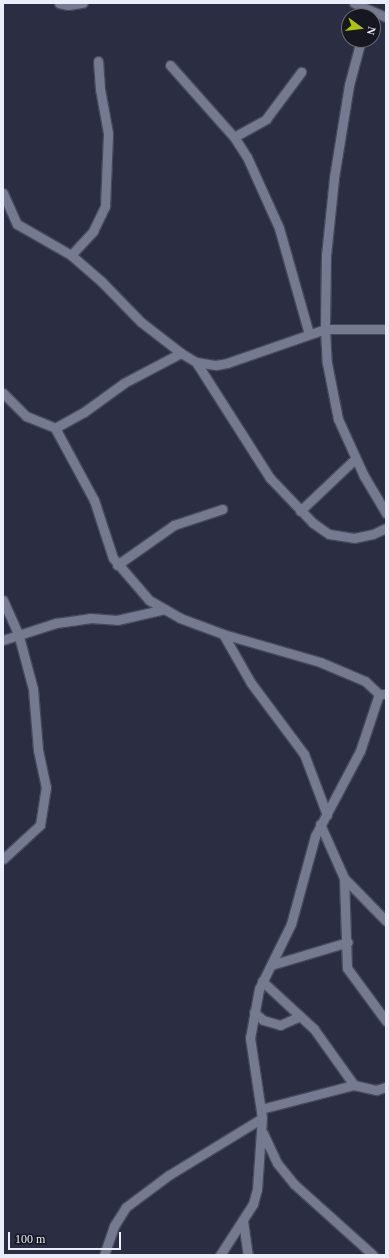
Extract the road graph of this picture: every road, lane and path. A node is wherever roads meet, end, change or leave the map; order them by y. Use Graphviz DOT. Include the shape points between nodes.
graph roads {
  1 [pos="59,3"];
  2 [pos="83,3"];
  3 [pos="359,48"];
  4 [pos="98,61"];
  5 [pos="170,65"];
  6 [pos="301,72"];
  7 [pos="234,136"];
  8 [pos="3,194"];
  9 [pos="71,254"];
  10 [pos="325,329"];
  11 [pos="386,329"];
  12 [pos="310,334"];
  13 [pos="181,353"];
  14 [pos="196,362"];
  15 [pos="3,393"];
  16 [pos="55,428"];
  17 [pos="355,459"];
  18 [pos="222,509"];
  19 [pos="300,511"];
  20 [pos="386,513"];
  21 [pos="386,528"];
  22 [pos="117,565"];
  23 [pos="3,600"];
  24 [pos="165,609"];
  25 [pos="18,633"];
  26 [pos="223,634"];
  27 [pos="3,640"];
  28 [pos="383,694"];
  29 [pos="327,815"];
  30 [pos="320,824"];
  31 [pos="3,859"];
  32 [pos="344,878"];
  33 [pos="386,921"];
  34 [pos="348,942"];
  35 [pos="271,965"];
  36 [pos="262,981"];
  37 [pos="254,1012"];
  38 [pos="300,1016"];
  39 [pos="386,1021"];
  40 [pos="354,1085"];
  41 [pos="386,1087"];
  42 [pos="262,1113"];
  43 [pos="262,1132"];
  44 [pos="243,1221"];
  45 [pos="104,1255"];
  46 [pos="220,1255"];
  47 [pos="248,1255"];
  48 [pos="373,1255"];
  1 -- 2 [label="street"];
  3 -- 10 [label="street" via="349,85 334,178 326,255"];
  4 -- 9 [label="street" via="108,132 105,206 93,231"];
  5 -- 7 [label="street"];
  6 -- 7 [label="street" via="266,119"];
  7 -- 12 [label="street" via="252,168 279,228"];
  8 -- 9 [label="street" via="17,224"];
  9 -- 13 [label="street" via="141,322"];
  10 -- 11 [label="street"];
  10 -- 12 [label="street"];
  10 -- 17 [label="street" via="327,363 338,419"];
  12 -- 14 [label="street" via="227,363 216,365"];
  13 -- 14 [label="street"];
  13 -- 16 [label="street" via="124,383 84,412"];
  14 -- 19 [label="street" via="270,478"];
  15 -- 16 [label="street" via="26,416"];
  16 -- 22 [label="street" via="94,500 109,550"];
  17 -- 19 [label="street"];
  17 -- 20 [label="street"];
  18 -- 22 [label="street" via="174,525"];
  19 -- 21 [label="street" via="323,531 338,536 363,537"];
  22 -- 24 [label="street" via="149,600"];
  23 -- 25 [label="street"];
  24 -- 25 [label="street" via="117,620 90,618 56,623"];
  24 -- 26 [label="street"];
  25 -- 27 [label="street"];
  25 -- 31 [label="street" via="33,689 46,799 38,829"];
  26 -- 28 [label="street" via="320,662 365,681"];
  26 -- 29 [label="street" via="250,683 304,754"];
  28 -- 29 [label="street" via="366,738"];
  29 -- 30 [label="street"];
  30 -- 32 [label="street"];
  30 -- 35 [label="street" via="311,847 291,924"];
  32 -- 33 [label="street"];
  32 -- 34 [label="street"];
  34 -- 35 [label="street"];
  34 -- 39 [label="street" via="347,968"];
  35 -- 36 [label="street"];
  36 -- 37 [label="street"];
  36 -- 38 [label="street"];
  37 -- 38 [label="street" via="263,1020 280,1025"];
  37 -- 42 [label="street" via="250,1048"];
  38 -- 40 [label="street" via="332,1051"];
  40 -- 41 [label="street" via="376,1090"];
  40 -- 42 [label="street"];
  42 -- 43 [label="street"];
  42 -- 45 [label="street" via="126,1207 114,1226"];
  43 -- 44 [label="street" via="257,1189"];
  43 -- 48 [label="street" via="277,1163 294,1184"];
  44 -- 46 [label="street"];
  44 -- 47 [label="street"];
}
